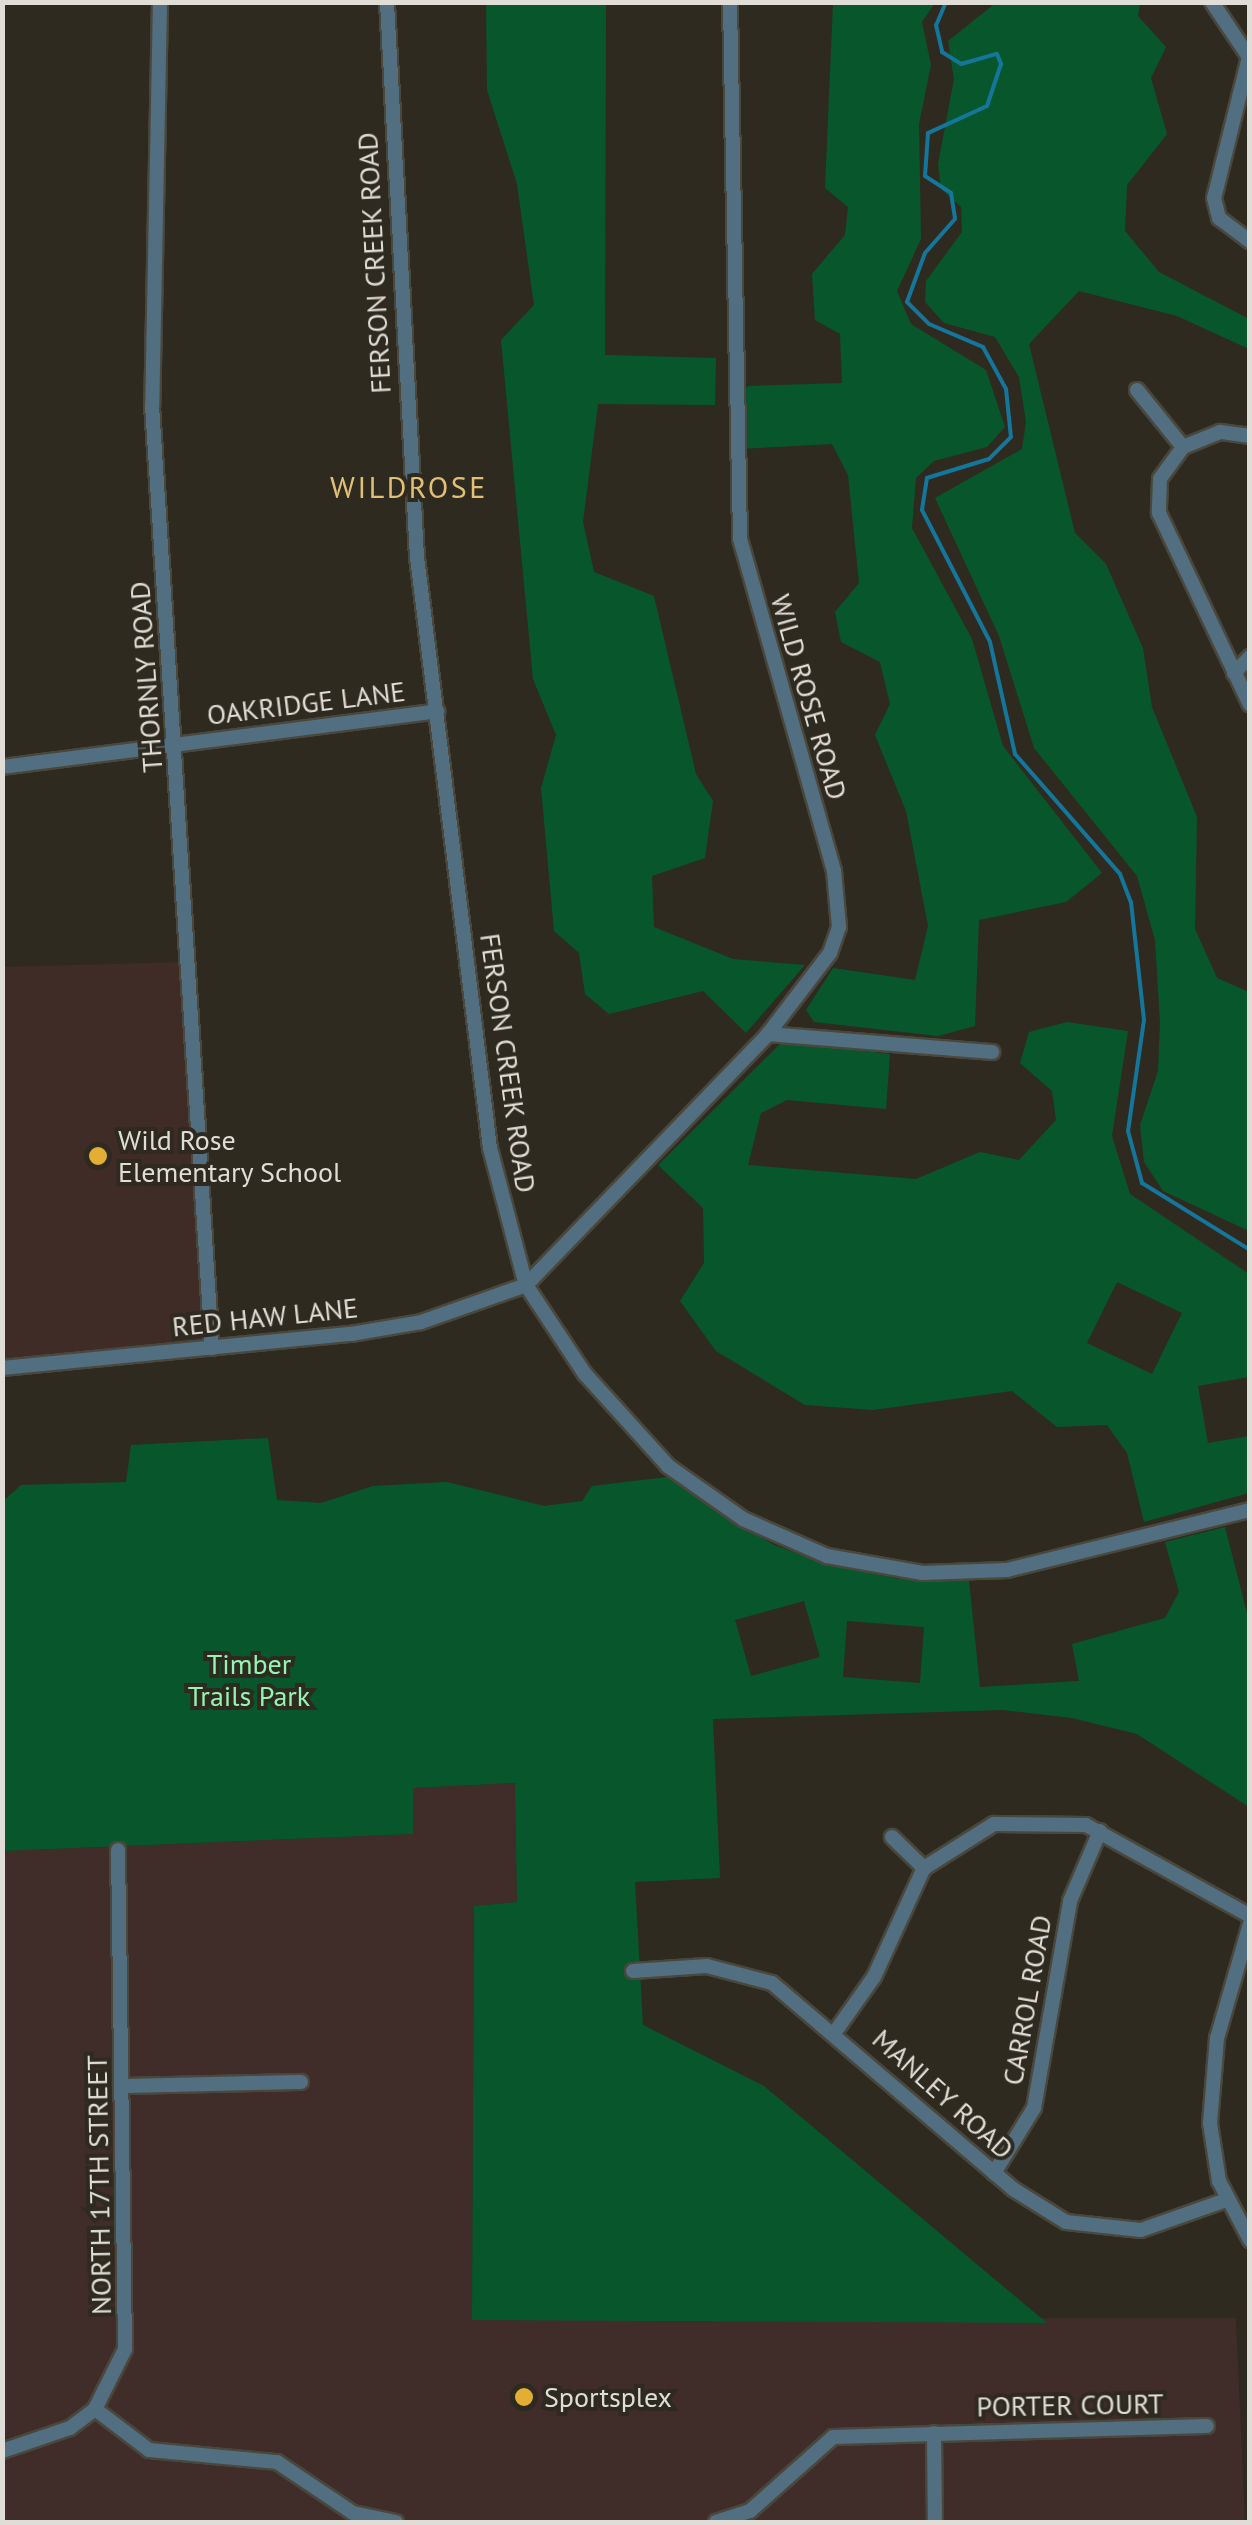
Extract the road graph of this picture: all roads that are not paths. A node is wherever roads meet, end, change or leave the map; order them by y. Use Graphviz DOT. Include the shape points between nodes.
graph roads {
  1 [pos="160,2"];
  2 [pos="387,2"];
  3 [pos="730,2"];
  4 [pos="1212,2"];
  5 [pos="1249,58"];
  6 [pos="1250,240"];
  7 [pos="1137,390"];
  8 [pos="1250,436"];
  9 [pos="1183,447"];
  10 [pos="1250,657"];
  11 [pos="1234,673"];
  12 [pos="1250,705"];
  13 [pos="437,711"];
  14 [pos="176,746"];
  15 [pos="2,767"];
  16 [pos="768,1034"];
  17 [pos="992,1052"];
  18 [pos="526,1285"];
  19 [pos="212,1348"];
  20 [pos="2,1368"];
  21 [pos="1250,1510"];
  22 [pos="1100,1830"];
  23 [pos="892,1837"];
  24 [pos="118,1850"];
  25 [pos="924,1868"];
  26 [pos="1250,1916"];
  27 [pos="1250,1924"];
  28 [pos="632,1971"];
  29 [pos="835,2032"];
  30 [pos="301,2082"];
  31 [pos="122,2086"];
  32 [pos="994,2173"];
  33 [pos="1226,2200"];
  34 [pos="1250,2240"];
  35 [pos="95,2409"];
  36 [pos="1207,2426"];
  37 [pos="934,2433"];
  38 [pos="2,2451"];
  39 [pos="396,2522"];
  40 [pos="716,2522"];
  41 [pos="935,2522"];
  1 -- 14 [label="street, THORNLY ROAD" via="152,405"];
  2 -- 13 [label="street, FERSON CREEK ROAD" via="408,470"];
  3 -- 16 [label="street, WILD ROSE ROAD" via="740,538 839,900 830,953"];
  4 -- 5 [label="street"];
  5 -- 6 [label="street" via="1214,198 1219,218"];
  7 -- 9 [label="street"];
  8 -- 9 [label="street" via="1220,432"];
  9 -- 11 [label="street" via="1160,478 1159,513"];
  10 -- 11 [label="street"];
  11 -- 12 [label="street"];
  13 -- 14 [label="street, OAKRIDGE LANE"];
  13 -- 18 [label="street, FERSON CREEK ROAD" via="490,1148"];
  14 -- 15 [label="street, OAKRIDGE LANE"];
  14 -- 19 [label="street, THORNLY ROAD"];
  16 -- 17 [label="street"];
  16 -- 18 [label="street, WILD ROSE ROAD"];
  18 -- 19 [label="street, RED HAW LANE" via="421,1322"];
  18 -- 21 [label="street, FERSON CREEK ROAD" via="585,1374 667,1464 743,1519 826,1556 978,1574"];
  19 -- 20 [label="street, RED HAW LANE"];
  22 -- 25 [label="street" via="1007,1820"];
  22 -- 26 [label="street"];
  22 -- 32 [label="street, CARROL ROAD" via="1070,1902 1034,2108"];
  23 -- 25 [label="street"];
  24 -- 31 [label="street, NORTH 17TH STREET"];
  25 -- 29 [label="street" via="874,1977"];
  27 -- 33 [label="street" via="1210,2099"];
  28 -- 29 [label="street, MANLEY ROAD" via="746,1973"];
  29 -- 32 [label="street, MANLEY ROAD"];
  30 -- 31 [label="street"];
  31 -- 35 [label="street, NORTH 17TH STREET" via="128,2320 119,2372"];
  32 -- 33 [label="street, MANLEY ROAD" via="1042,2210 1094,2229 1166,2224"];
  33 -- 34 [label="street"];
  35 -- 38 [label="street, NORTH 17TH STREET" via="70,2428"];
  35 -- 39 [label="street" via="149,2450 277,2462 353,2513"];
  36 -- 37 [label="street, PORTER COURT"];
  37 -- 40 [label="street, PORTER COURT" via="832,2437 750,2511"];
  37 -- 41 [label="street"];
}
